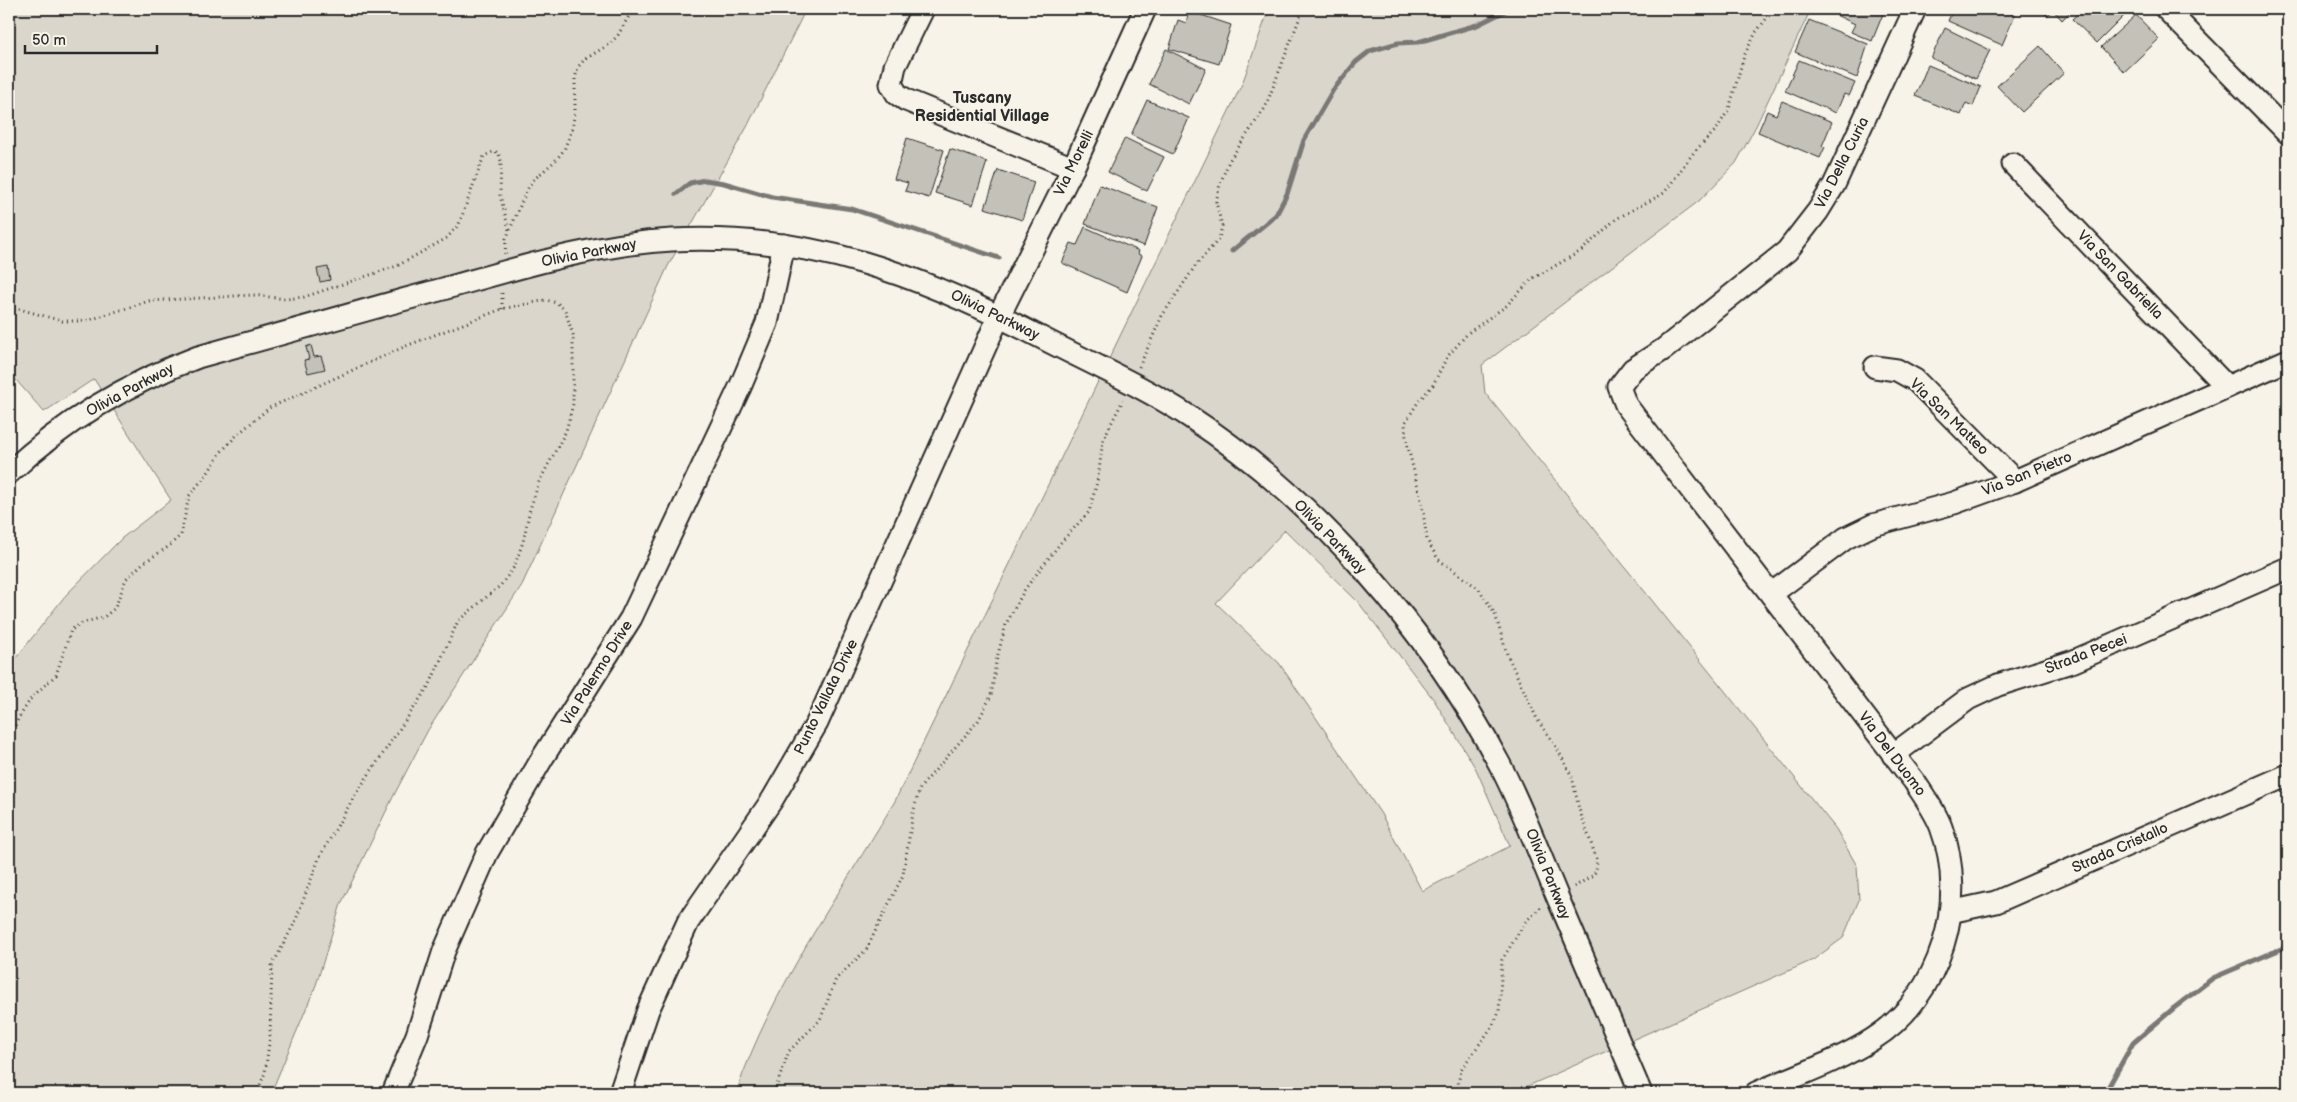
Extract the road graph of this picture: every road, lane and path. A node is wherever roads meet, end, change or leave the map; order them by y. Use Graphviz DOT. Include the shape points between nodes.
graph roads {
  1 [pos="633,9"];
  2 [pos="923,9"];
  3 [pos="1145,9"];
  4 [pos="1306,9"];
  5 [pos="1774,9"];
  6 [pos="1914,9"];
  7 [pos="2166,9"];
  8 [pos="2288,133"];
  9 [pos="2013,164"];
  10 [pos="1073,168"];
  11 [pos="784,245"];
  12 [pos="9,306"];
  13 [pos="999,316"];
  14 [pos="2288,360"];
  15 [pos="1875,368"];
  16 [pos="1131,384"];
  17 [pos="1619,387"];
  18 [pos="2227,387"];
  19 [pos="9,473"];
  20 [pos="2015,481"];
  21 [pos="2288,568"];
  22 [pos="1771,594"];
  23 [pos="9,739"];
  24 [pos="1893,755"];
  25 [pos="2288,775"];
  26 [pos="1557,896"];
  27 [pos="1950,912"];
  28 [pos="257,1093"];
  29 [pos="393,1093"];
  30 [pos="620,1093"];
  31 [pos="774,1093"];
  32 [pos="1455,1093"];
  33 [pos="1641,1093"];
  34 [pos="1756,1093"];
  1 -- 12 [label="path" via="610,44 578,67 574,120 564,150 532,181 509,230 500,195 501,161 495,151 484,156 460,224 447,238 397,266 336,287 286,299 253,296 149,301 86,321 62,321"];
  2 -- 10 [label="street" via="895,66 891,84 897,94"];
  3 -- 10 [label="street, Via Morelli"];
  4 -- 16 [label="path" via="1264,108 1229,161 1220,184 1216,202 1222,226 1219,239 1196,265 1162,316"];
  5 -- 26 [label="path" via="1756,32 1744,56 1729,109 1716,130 1694,152 1664,193 1616,219 1581,251 1532,279 1506,306 1468,333 1447,357 1433,385 1405,423 1427,540 1438,559 1479,589 1495,614 1507,654 1536,719 1572,777 1579,809 1597,860 1596,871"];
  6 -- 17 [label="street, Via Della Curia" via="1834,185 1804,232 1787,251 1664,349 1633,369"];
  7 -- 8 [label="street"];
  9 -- 18 [label="street, Via San Gabriella"];
  10 -- 13 [label="street, Via Morelli"];
  11 -- 13 [label="street, Olivia Parkway" via="826,251 892,270"];
  11 -- 19 [label="street, Olivia Parkway" via="673,240 592,250 198,357 161,371 86,413"];
  11 -- 29 [label="street, Via Palermo Drive" via="767,323 741,385 631,618 487,853 444,951 417,1035"];
  13 -- 16 [label="street, Olivia Parkway"];
  13 -- 30 [label="street, Punto Vallata Drive" via="817,723 772,800 688,922 648,1010"];
  14 -- 18 [label="street, Via San Pietro"];
  15 -- 20 [label="street, Via San Matteo" via="1897,370 1915,380"];
  16 -- 26 [label="street, Olivia Parkway" via="1187,414 1228,444 1331,535 1381,590 1467,708 1500,765 1532,832"];
  16 -- 31 [label="path" via="1103,440 1089,512 1025,589 1006,624 991,696 978,721 920,788 903,875 866,950 836,979 820,1020 789,1051"];
  17 -- 22 [label="street, Via Del Duomo" via="1626,405"];
  18 -- 20 [label="street, Via San Pietro"];
  20 -- 22 [label="street, Via San Pietro" via="1954,503 1872,525 1846,538"];
  21 -- 24 [label="street, Strada Pecei" via="2074,662 2006,683 1968,699"];
  22 -- 24 [label="street, Via Del Duomo"];
  23 -- 28 [label="path" via="32,697 56,675 71,630 104,617 115,608 126,579 181,535 189,496 221,452 270,408 406,346 502,309 546,300 565,310 572,335 573,404 566,431 538,482 514,567 501,585 458,621 430,684 355,795 319,858 294,922 272,966 270,1036 265,1073"];
  24 -- 27 [label="street, Via Del Duomo" via="1914,781 1940,826 1952,878"];
  25 -- 27 [label="street, Strada Cristallo" via="1996,902"];
  26 -- 32 [label="path" via="1526,921 1502,960 1499,1012 1492,1028 1462,1068"];
  26 -- 33 [label="street, Olivia Parkway"];
  27 -- 34 [label="street, Via Del Duomo" via="1945,940 1934,970 1917,999 1896,1022 1848,1053"];
}
